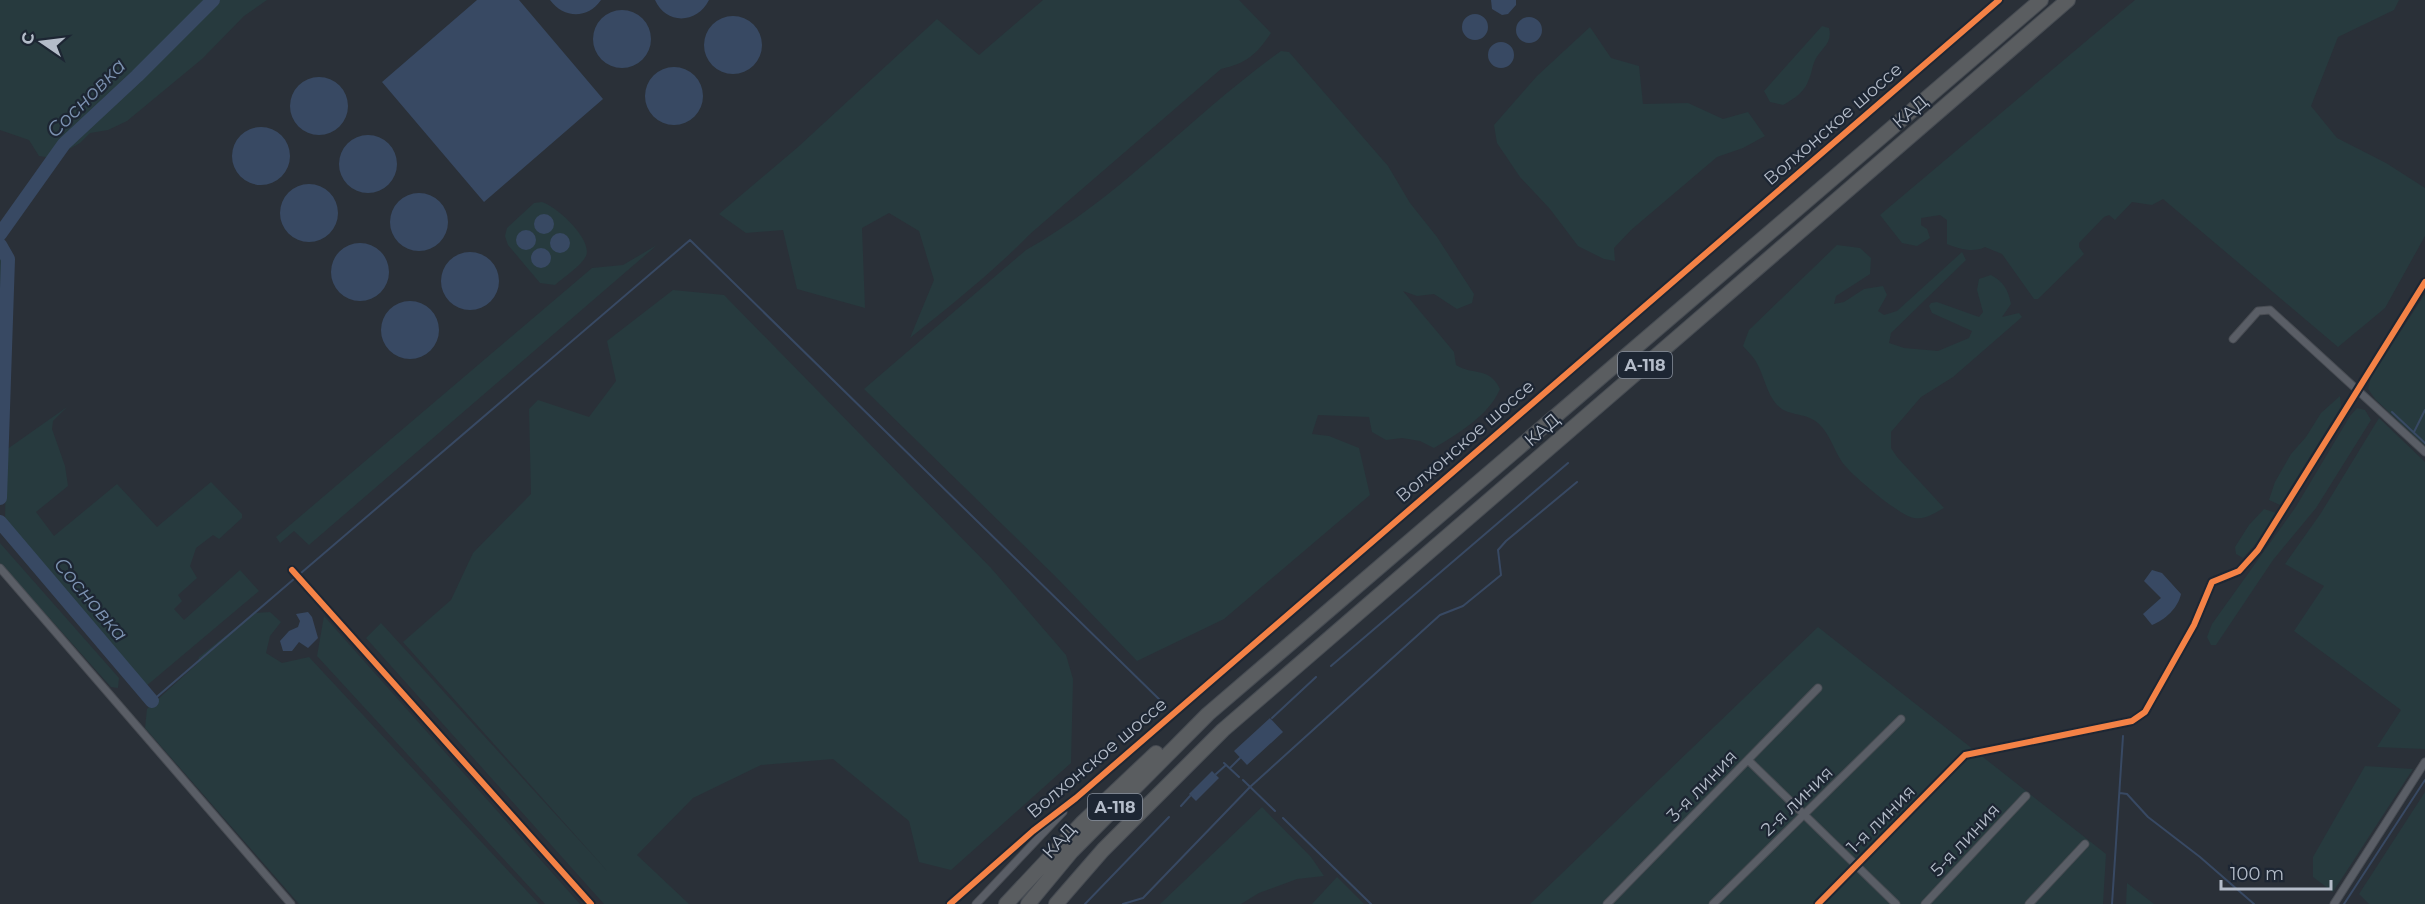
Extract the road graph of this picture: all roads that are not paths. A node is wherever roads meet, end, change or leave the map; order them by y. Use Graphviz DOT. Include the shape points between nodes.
graph roads {
  1 [pos="1999,0"];
  2 [pos="2041,0"];
  3 [pos="2068,0"];
  4 [pos="2425,282"];
  5 [pos="2233,339"];
  6 [pos="2357,391"];
  7 [pos="2425,452"];
  8 [pos="0,568"];
  9 [pos="292,570"];
  10 [pos="1818,688"];
  11 [pos="1208,714"];
  12 [pos="1902,719"];
  13 [pos="1748,760"];
  14 [pos="2425,762"];
  15 [pos="2026,796"];
  16 [pos="1076,798"];
  17 [pos="1803,815"];
  18 [pos="2085,844"];
  19 [pos="1857,865"];
  20 [pos="291,904"];
  21 [pos="591,904"];
  22 [pos="950,904"];
  23 [pos="976,904"];
  24 [pos="1006,904"];
  25 [pos="1028,904"];
  26 [pos="1056,904"];
  27 [pos="1607,904"];
  28 [pos="1713,904"];
  29 [pos="1818,904"];
  30 [pos="1896,904"];
  31 [pos="1925,904"];
  32 [pos="2029,904"];
  33 [pos="2334,904"];
  1 -- 16 [label="street, Волхонское шоссе"];
  2 -- 11 [label="highway, КАД / А-118"];
  3 -- 26 [label="highway, КАД / А-118" via="1223,730 1103,850"];
  4 -- 6 [label="street"];
  5 -- 6 [label="street" via="2258,311 2270,310"];
  6 -- 7 [label="street"];
  6 -- 19 [label="street, 1-я линия" via="2246,566 2212,582 2184,644 2145,712 2132,721 1965,755"];
  8 -- 20 [label="street"];
  9 -- 21 [label="street"];
  10 -- 13 [label="street, 3-я линия"];
  11 -- 24 [label="highway" via="1132,774"];
  11 -- 25 [label="highway, КАД / А-118" via="1072,851"];
  12 -- 17 [label="street, 2-я линия"];
  13 -- 17 [label="street"];
  13 -- 27 [label="street, 3-я линия"];
  14 -- 33 [label="street"];
  15 -- 31 [label="street, 5-я линия"];
  16 -- 22 [label="street, Волхонское шоссе"];
  16 -- 23 [label="street, Волхонское шоссе"];
  17 -- 19 [label="street"];
  17 -- 28 [label="street, 2-я линия"];
  18 -- 32 [label="street"];
  19 -- 29 [label="street, 1-я линия"];
  19 -- 30 [label="street"];
}
